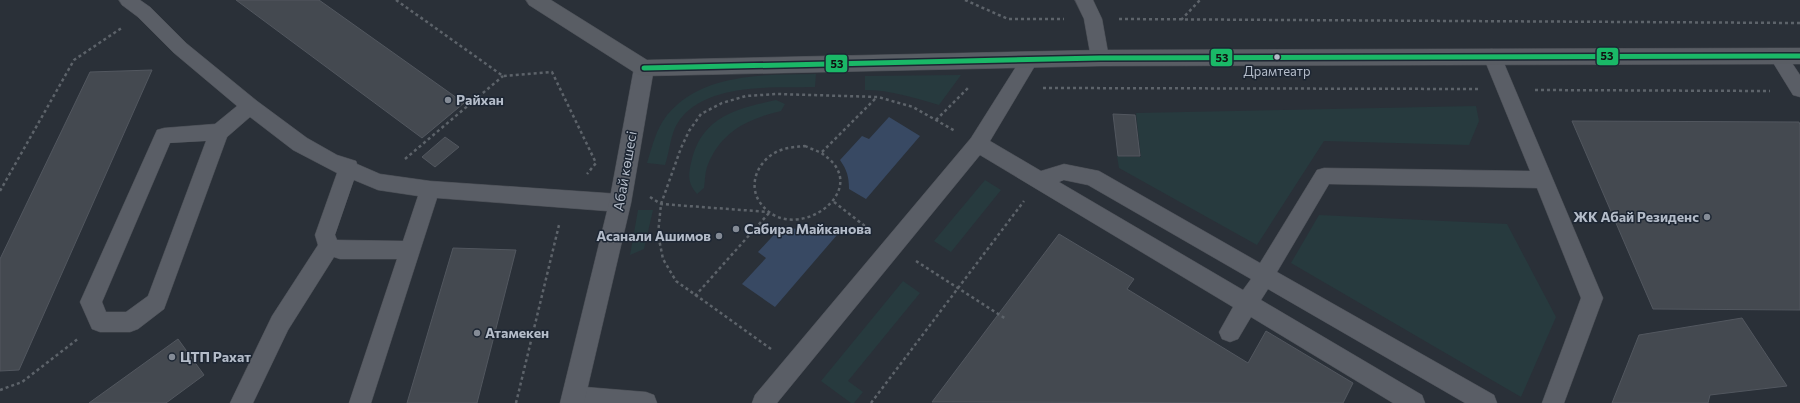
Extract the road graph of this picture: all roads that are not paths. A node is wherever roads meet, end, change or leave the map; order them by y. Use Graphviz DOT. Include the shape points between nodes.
graph roads {
  1 [pos="128,0"];
  2 [pos="536,0"];
  3 [pos="1084,0"];
  4 [pos="1492,56"];
  5 [pos="1778,56"];
  6 [pos="1800,56"];
  7 [pos="1100,58"];
  8 [pos="1030,59"];
  9 [pos="644,68"];
  10 [pos="1800,90"];
  11 [pos="250,106"];
  12 [pos="219,132"];
  13 [pos="978,144"];
  14 [pos="348,168"];
  15 [pos="1040,180"];
  16 [pos="1544,180"];
  17 [pos="430,189"];
  18 [pos="620,203"];
  19 [pos="329,246"];
  20 [pos="411,250"];
  21 [pos="1264,275"];
  22 [pos="1247,304"];
  23 [pos="1230,332"];
  24 [pos="573,400"];
  25 [pos="241,403"];
  26 [pos="360,403"];
  27 [pos="646,403"];
  28 [pos="763,403"];
  29 [pos="1414,403"];
  30 [pos="1486,403"];
  31 [pos="1553,403"];
  1 -- 11 [label="lane" via="144,12 180,48"];
  2 -- 9 [label="street"];
  3 -- 7 [label="lane" via="1093,19"];
  4 -- 5 [label="street"];
  4 -- 7 [label="street"];
  4 -- 16 [label="lane"];
  5 -- 6 [label="street"];
  5 -- 10 [label="lane"];
  7 -- 8 [label="street"];
  8 -- 9 [label="street"];
  8 -- 13 [label="lane"];
  9 -- 18 [label="street, Абай көшесі"];
  11 -- 12 [label="lane"];
  11 -- 14 [label="lane" via="300,144"];
  12 -- 12 [label="lane" via="156,302 130,322 100,322 91,302 164,136"];
  13 -- 15 [label="lane"];
  13 -- 28 [label="lane"];
  14 -- 17 [label="lane" via="378,182"];
  14 -- 19 [label="lane" via="325,235"];
  15 -- 21 [label="lane" via="1064,172 1092,177"];
  15 -- 22 [label="lane"];
  16 -- 21 [label="lane" via="1324,176"];
  16 -- 31 [label="lane" via="1592,298"];
  17 -- 18 [label="lane"];
  17 -- 20 [label="lane"];
  18 -- 24 [label="street, Абай көшесі"];
  19 -- 20 [label="lane" via="340,250"];
  19 -- 25 [label="lane" via="280,323"];
  20 -- 26 [label="lane"];
  21 -- 22 [label="lane"];
  21 -- 30 [label="lane"];
  22 -- 23 [label="lane"];
  22 -- 29 [label="lane"];
  24 -- 27 [label="lane"];
}
